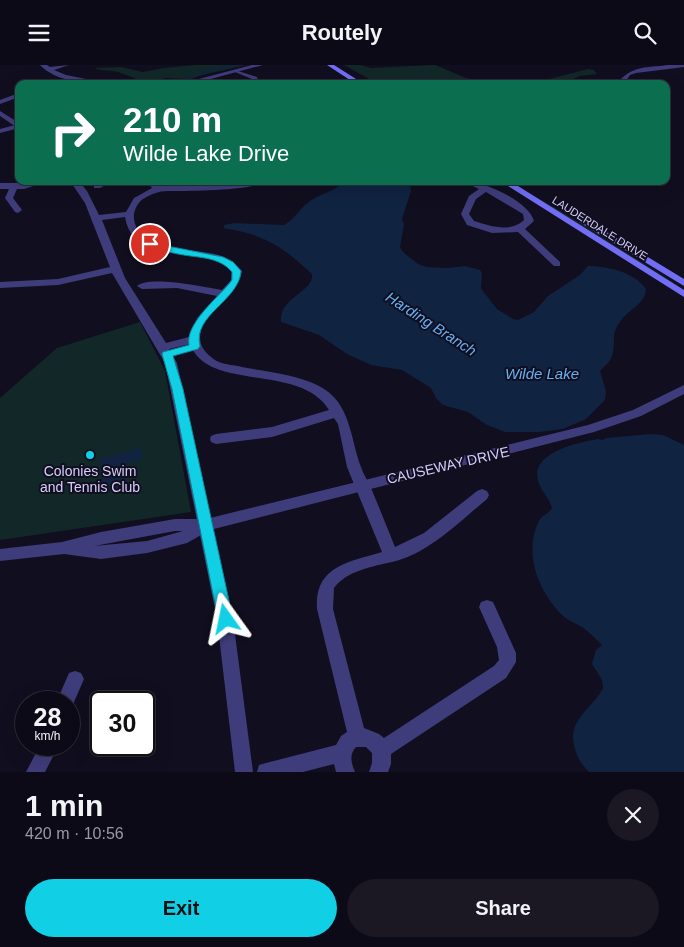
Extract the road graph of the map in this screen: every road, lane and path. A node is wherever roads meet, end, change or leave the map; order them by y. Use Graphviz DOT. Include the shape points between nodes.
graph roads {
  1 [pos="66,65"];
  2 [pos="260,65"];
  3 [pos="319,65"];
  4 [pos="330,65"];
  5 [pos="684,65"];
  6 [pos="45,67"];
  7 [pos="236,71"];
  8 [pos="83,80"];
  9 [pos="199,80"];
  10 [pos="255,80"];
  11 [pos="343,80"];
  12 [pos="354,80"];
  13 [pos="623,80"];
  14 [pos="15,96"];
  15 [pos="0,102"];
  16 [pos="0,113"];
  17 [pos="15,124"];
  18 [pos="15,127"];
  19 [pos="0,131"];
  20 [pos="20,185"];
  21 [pos="77,185"];
  22 [pos="154,185"];
  23 [pos="236,185"];
  24 [pos="476,185"];
  25 [pos="510,185"];
  26 [pos="525,185"];
  27 [pos="0,186"];
  28 [pos="14,186"];
  29 [pos="484,188"];
  30 [pos="18,211"];
  31 [pos="130,216"];
  32 [pos="96,220"];
  33 [pos="590,225"];
  34 [pos="520,229"];
  35 [pos="557,264"];
  36 [pos="115,269"];
  37 [pos="684,274"];
  38 [pos="684,283"];
  39 [pos="0,285"];
  40 [pos="142,286"];
  41 [pos="225,294"];
  42 [pos="684,295"];
  43 [pos="194,343"];
  44 [pos="165,351"];
  45 [pos="684,389"];
  46 [pos="337,412"];
  47 [pos="216,439"];
  48 [pos="363,485"];
  49 [pos="482,495"];
  50 [pos="206,525"];
  51 [pos="0,555"];
  52 [pos="392,556"];
  53 [pos="486,607"];
  54 [pos="75,679"];
  55 [pos="70,691"];
  56 [pos="357,736"];
  57 [pos="381,750"];
  58 [pos="44,756"];
  59 [pos="342,767"];
  60 [pos="36,772"];
  61 [pos="244,772"];
  62 [pos="266,772"];
  63 [pos="378,772"];
  1 -- 6 [label="street"];
  2 -- 7 [label="street"];
  3 -- 11 [label="main road"];
  4 -- 12 [label="main road"];
  5 -- 13 [label="street" via="635,71"];
  6 -- 8 [label="street" via="64,77"];
  7 -- 9 [label="street"];
  7 -- 10 [label="street"];
  14 -- 15 [label="street"];
  16 -- 17 [label="street"];
  18 -- 19 [label="street"];
  20 -- 28 [label="street"];
  21 -- 32 [label="street" via="87,198"];
  22 -- 23 [label="street"];
  22 -- 31 [label="street" via="137,200"];
  24 -- 29 [label="street"];
  25 -- 42 [label="main road, LAUDERDALE DRIVE"];
  26 -- 33 [label="main road, LAUDERDALE DRIVE"];
  27 -- 28 [label="street"];
  28 -- 30 [label="street" via="9,198"];
  29 -- 34 [label="street" via="527,213 528,221"];
  29 -- 34 [label="street" via="467,208 465,214 470,223 492,230"];
  31 -- 32 [label="street"];
  31 -- 41 [label="street" via="135,231 150,244 214,257 230,264 237,271 237,276"];
  32 -- 36 [label="street"];
  33 -- 37 [label="main road"];
  33 -- 38 [label="main road, LAUDERDALE DRIVE"];
  34 -- 35 [label="street"];
  36 -- 39 [label="street" via="58,282"];
  36 -- 44 [label="street"];
  40 -- 41 [label="street" via="177,285"];
  41 -- 43 [label="street" via="199,323"];
  43 -- 44 [label="street"];
  43 -- 46 [label="street" via="211,363 218,366 289,380 316,389 328,398"];
  44 -- 50 [label="street" via="178,389"];
  45 -- 48 [label="street, CAUSEWAY DRIVE" via="637,413 590,429"];
  46 -- 47 [label="street" via="272,432"];
  46 -- 48 [label="street"];
  48 -- 50 [label="street, CAUSEWAY DRIVE"];
  48 -- 52 [label="street"];
  49 -- 52 [label="street" via="428,538"];
  50 -- 51 [label="street, CAUSEWAY DRIVE" via="182,539 147,547 101,553 62,549"];
  50 -- 61 [label="street" via="226,619"];
  52 -- 56 [label="street" via="337,575 326,587 324,595"];
  53 -- 57 [label="street" via="504,646 508,659 506,664 500,672"];
  54 -- 55 [label="street"];
  56 -- 57 [label="street" via="371,738"];
  56 -- 59 [label="street" via="346,744"];
  57 -- 63 [label="street" via="382,764"];
  58 -- 60 [label="street"];
  59 -- 62 [label="street"];
}
